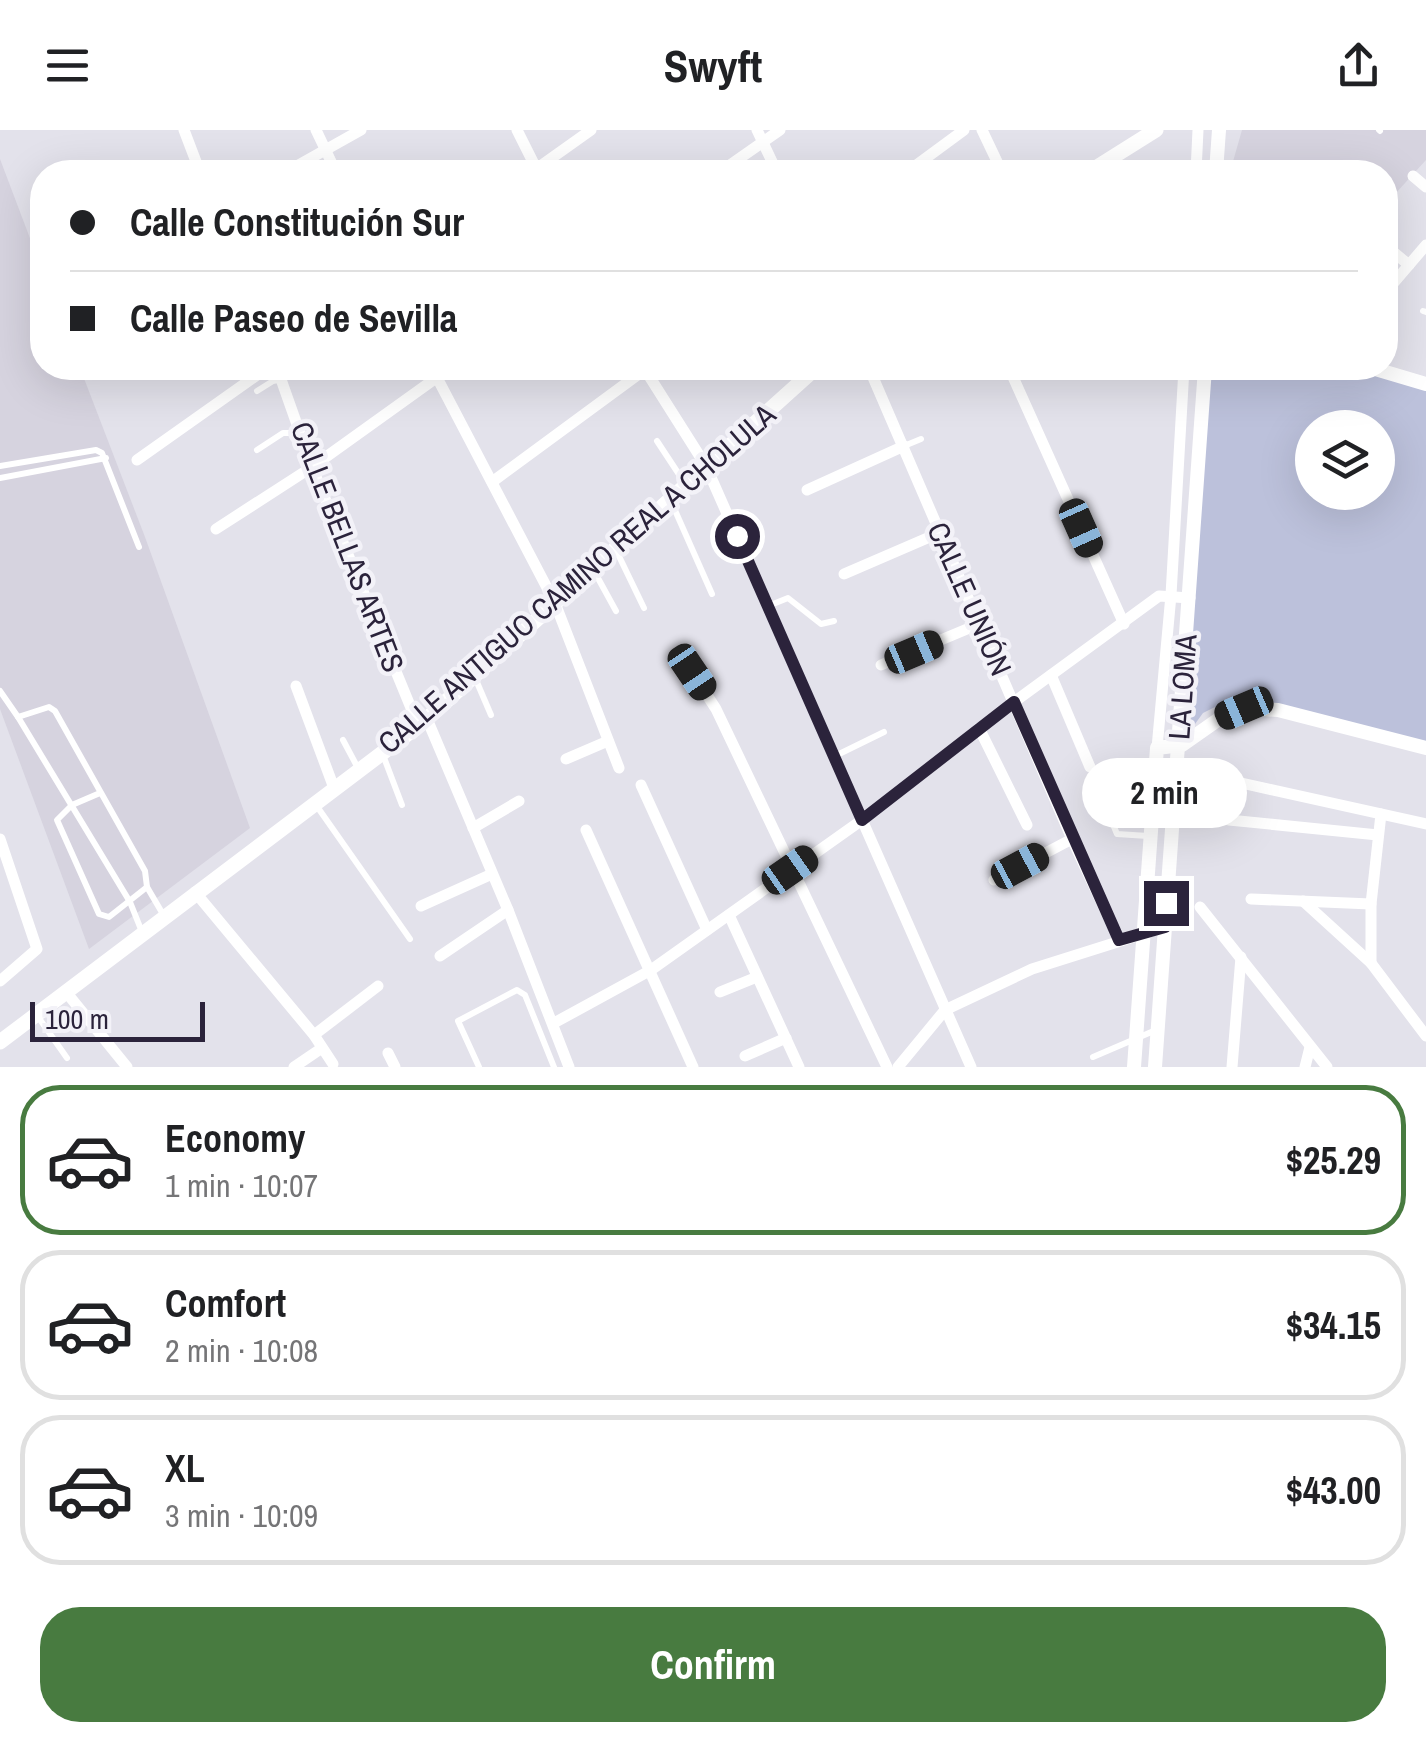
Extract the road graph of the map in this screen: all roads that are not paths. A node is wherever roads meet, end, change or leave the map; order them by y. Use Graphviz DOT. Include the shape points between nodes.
graph roads {
  1 [pos="184,130"];
  2 [pos="316,130"];
  3 [pos="360,130"];
  4 [pos="516,130"];
  5 [pos="592,130"];
  6 [pos="780,130"];
  7 [pos="964,130"];
  8 [pos="982,130"];
  9 [pos="1155,130"];
  10 [pos="1198,130"];
  11 [pos="1219,130"];
  12 [pos="760,136"];
  13 [pos="326,149"];
  14 [pos="195,160"];
  15 [pos="307,160"];
  16 [pos="331,160"];
  17 [pos="530,160"];
  18 [pos="550,160"];
  19 [pos="733,160"];
  20 [pos="772,160"];
  21 [pos="923,160"];
  22 [pos="996,160"];
  23 [pos="1109,160"];
  24 [pos="1197,160"];
  25 [pos="1217,160"];
  26 [pos="1413,176"];
  27 [pos="1426,186"];
  28 [pos="1426,245"];
  29 [pos="1398,256"];
  30 [pos="1409,265"];
  31 [pos="1398,278"];
  32 [pos="1398,376"];
  33 [pos="251,380"];
  34 [pos="273,380"];
  35 [pos="282,380"];
  36 [pos="425,380"];
  37 [pos="439,380"];
  38 [pos="630,380"];
  39 [pos="653,380"];
  40 [pos="803,380"];
  41 [pos="874,380"];
  42 [pos="1014,380"];
  43 [pos="1183,380"];
  44 [pos="1204,380"];
  45 [pos="1426,384"];
  46 [pos="257,391"];
  47 [pos="301,433"];
  48 [pos="921,438"];
  49 [pos="657,442"];
  50 [pos="904,446"];
  51 [pos="257,450"];
  52 [pos="106,458"];
  53 [pos="137,460"];
  54 [pos="0,466"];
  55 [pos="706,466"];
  56 [pos="312,467"];
  57 [pos="0,478"];
  58 [pos="492,482"];
  59 [pos="686,484"];
  60 [pos="807,490"];
  61 [pos="670,498"];
  62 [pos="216,530"];
  63 [pos="939,533"];
  64 [pos="138,547"];
  65 [pos="614,547"];
  66 [pos="592,568"];
  67 [pos="844,574"];
  68 [pos="712,594"];
  69 [pos="1171,594"];
  70 [pos="1190,598"];
  71 [pos="555,603"];
  72 [pos="768,606"];
  73 [pos="644,608"];
  74 [pos="616,612"];
  75 [pos="834,621"];
  76 [pos="979,624"];
  77 [pos="1124,624"];
  78 [pos="881,666"];
  79 [pos="692,672"];
  80 [pos="1051,675"];
  81 [pos="474,676"];
  82 [pos="296,686"];
  83 [pos="0,691"];
  84 [pos="1014,702"];
  85 [pos="491,715"];
  86 [pos="18,717"];
  87 [pos="422,722"];
  88 [pos="979,728"];
  89 [pos="884,732"];
  90 [pos="344,740"];
  91 [pos="608,740"];
  92 [pos="1179,746"];
  93 [pos="1157,748"];
  94 [pos="1426,748"];
  95 [pos="382,752"];
  96 [pos="833,757"];
  97 [pos="566,759"];
  98 [pos="1090,767"];
  99 [pos="620,768"];
  100 [pos="359,770"];
  101 [pos="1218,778"];
  102 [pos="640,784"];
  103 [pos="1096,786"];
  104 [pos="334,788"];
  105 [pos="100,793"];
  106 [pos="519,801"];
  107 [pos="314,803"];
  108 [pos="72,805"];
  109 [pos="402,805"];
  110 [pos="1381,814"];
  111 [pos="862,820"];
  112 [pos="1229,820"];
  113 [pos="1026,824"];
  114 [pos="1426,824"];
  115 [pos="474,828"];
  116 [pos="586,830"];
  117 [pos="1378,835"];
  118 [pos="1151,836"];
  119 [pos="0,839"];
  120 [pos="1072,839"];
  121 [pos="790,870"];
  122 [pos="492,874"];
  123 [pos="994,880"];
  124 [pos="148,887"];
  125 [pos="195,892"];
  126 [pos="1251,899"];
  127 [pos="1303,901"];
  128 [pos="130,902"];
  129 [pos="1370,904"];
  130 [pos="421,906"];
  131 [pos="1200,907"];
  132 [pos="508,910"];
  133 [pos="729,915"];
  134 [pos="164,916"];
  135 [pos="1165,927"];
  136 [pos="707,930"];
  137 [pos="1144,932"];
  138 [pos="142,933"];
  139 [pos="410,939"];
  140 [pos="1119,940"];
  141 [pos="440,956"];
  142 [pos="1241,957"];
  143 [pos="1371,962"];
  144 [pos="651,970"];
  145 [pos="757,977"];
  146 [pos="0,981"];
  147 [pos="378,986"];
  148 [pos="66,992"];
  149 [pos="720,992"];
  150 [pos="946,1010"];
  151 [pos="36,1014"];
  152 [pos="554,1024"];
  153 [pos="1158,1030"];
  154 [pos="314,1035"];
  155 [pos="1426,1036"];
  156 [pos="786,1038"];
  157 [pos="1137,1038"];
  158 [pos="0,1042"];
  159 [pos="1310,1047"];
  160 [pos="322,1048"];
  161 [pos="388,1054"];
  162 [pos="745,1056"];
  163 [pos="1093,1057"];
  164 [pos="67,1058"];
  165 [pos="333,1064"];
  166 [pos="126,1067"];
  167 [pos="294,1067"];
  168 [pos="396,1067"];
  169 [pos="479,1067"];
  170 [pos="554,1067"];
  171 [pos="569,1067"];
  172 [pos="693,1067"];
  173 [pos="800,1067"];
  174 [pos="887,1067"];
  175 [pos="898,1067"];
  176 [pos="971,1067"];
  177 [pos="1134,1067"];
  178 [pos="1156,1067"];
  179 [pos="1232,1067"];
  180 [pos="1306,1067"];
  181 [pos="1327,1067"];
  1 -- 14 [label="street"];
  2 -- 13 [label="street"];
  3 -- 13 [label="street"];
  4 -- 17 [label="street"];
  5 -- 18 [label="street"];
  6 -- 12 [label="street"];
  7 -- 21 [label="street"];
  8 -- 22 [label="street"];
  9 -- 23 [label="main road"];
  10 -- 24 [label="street"];
  11 -- 25 [label="street"];
  12 -- 19 [label="street"];
  12 -- 20 [label="street"];
  13 -- 15 [label="street"];
  13 -- 16 [label="street"];
  26 -- 27 [label="street"];
  28 -- 30 [label="street"];
  29 -- 30 [label="street"];
  30 -- 31 [label="street"];
  32 -- 45 [label="street"];
  33 -- 53 [label="street"];
  34 -- 46 [label="lane"];
  35 -- 47 [label="street, CALLE BELLAS ARTES"];
  36 -- 56 [label="street"];
  37 -- 58 [label="street"];
  38 -- 58 [label="street"];
  39 -- 55 [label="street"];
  40 -- 55 [label="main road, CALLE ANTIGUO CAMINO REAL A CHOLULA"];
  41 -- 50 [label="street, CALLE UNIÓN"];
  42 -- 77 [label="street"];
  43 -- 69 [label="street"];
  44 -- 70 [label="street, LA LOMA"];
  47 -- 51 [label="lane" via="283,433"];
  47 -- 56 [label="street, CALLE BELLAS ARTES"];
  48 -- 50 [label="lane"];
  49 -- 59 [label="lane"];
  50 -- 60 [label="street"];
  50 -- 63 [label="street, CALLE UNIÓN"];
  52 -- 54 [label="lane" via="96,450"];
  52 -- 57 [label="lane"];
  52 -- 64 [label="lane"];
  55 -- 59 [label="main road, CALLE ANTIGUO CAMINO REAL A CHOLULA"];
  55 -- 72 [label="street"];
  56 -- 62 [label="street"];
  56 -- 87 [label="street, CALLE BELLAS ARTES"];
  58 -- 71 [label="street"];
  59 -- 61 [label="main road, CALLE ANTIGUO CAMINO REAL A CHOLULA"];
  61 -- 65 [label="main road, CALLE ANTIGUO CAMINO REAL A CHOLULA"];
  61 -- 68 [label="lane"];
  63 -- 67 [label="street"];
  63 -- 76 [label="street, CALLE UNIÓN"];
  65 -- 66 [label="main road, CALLE ANTIGUO CAMINO REAL A CHOLULA"];
  65 -- 73 [label="lane"];
  66 -- 71 [label="main road, CALLE ANTIGUO CAMINO REAL A CHOLULA"];
  66 -- 74 [label="lane"];
  69 -- 70 [label="street"];
  69 -- 77 [label="street"];
  69 -- 93 [label="street"];
  70 -- 92 [label="street, LA LOMA"];
  71 -- 81 [label="main road, CALLE ANTIGUO CAMINO REAL A CHOLULA"];
  71 -- 91 [label="street"];
  72 -- 75 [label="lane" via="790,599 820,624"];
  72 -- 96 [label="street"];
  76 -- 78 [label="street"];
  76 -- 84 [label="street, CALLE UNIÓN"];
  77 -- 80 [label="street"];
  79 -- 121 [label="street" via="716,709"];
  80 -- 84 [label="street"];
  80 -- 98 [label="street"];
  81 -- 85 [label="lane"];
  81 -- 87 [label="main road, CALLE ANTIGUO CAMINO REAL A CHOLULA"];
  82 -- 104 [label="street"];
  83 -- 86 [label="lane"];
  84 -- 88 [label="street"];
  84 -- 120 [label="street, CALLE UNIÓN"];
  86 -- 105 [label="lane" via="52,708"];
  86 -- 108 [label="lane"];
  87 -- 95 [label="main road, CALLE ANTIGUO CAMINO REAL A CHOLULA"];
  87 -- 115 [label="street, CALLE BELLAS ARTES"];
  88 -- 111 [label="street"];
  88 -- 113 [label="street"];
  89 -- 96 [label="lane"];
  90 -- 100 [label="lane"];
  91 -- 97 [label="street"];
  91 -- 99 [label="street"];
  92 -- 93 [label="street"];
  92 -- 94 [label="street" via="1244,708 1278,710"];
  92 -- 135 [label="street, LA LOMA"];
  93 -- 118 [label="street"];
  95 -- 100 [label="main road, CALLE ANTIGUO CAMINO REAL A CHOLULA"];
  95 -- 109 [label="lane"];
  96 -- 111 [label="street"];
  100 -- 104 [label="main road, CALLE ANTIGUO CAMINO REAL A CHOLULA"];
  101 -- 110 [label="street"];
  102 -- 136 [label="street"];
  103 -- 118 [label="lane" via="1118,834"];
  104 -- 107 [label="main road, CALLE ANTIGUO CAMINO REAL A CHOLULA"];
  105 -- 108 [label="lane"];
  105 -- 124 [label="lane"];
  106 -- 115 [label="street"];
  107 -- 125 [label="main road, CALLE ANTIGUO CAMINO REAL A CHOLULA"];
  107 -- 139 [label="lane"];
  108 -- 128 [label="lane"];
  108 -- 128 [label="lane" via="57,820 99,914 109,917"];
  110 -- 114 [label="street"];
  110 -- 117 [label="street"];
  111 -- 121 [label="street"];
  111 -- 150 [label="street"];
  112 -- 117 [label="street"];
  115 -- 122 [label="street, CALLE BELLAS ARTES"];
  116 -- 144 [label="street"];
  117 -- 129 [label="street"];
  118 -- 137 [label="street"];
  119 -- 146 [label="street" via="36,949"];
  120 -- 123 [label="street"];
  120 -- 140 [label="street, CALLE UNIÓN"];
  121 -- 133 [label="street"];
  121 -- 174 [label="street"];
  122 -- 130 [label="street"];
  122 -- 132 [label="street, CALLE BELLAS ARTES"];
  124 -- 128 [label="lane"];
  124 -- 134 [label="lane"];
  125 -- 134 [label="main road, CALLE ANTIGUO CAMINO REAL A CHOLULA"];
  125 -- 154 [label="street"];
  126 -- 127 [label="street"];
  127 -- 129 [label="street"];
  127 -- 143 [label="street"];
  128 -- 138 [label="lane"];
  129 -- 143 [label="street"];
  131 -- 142 [label="street"];
  132 -- 141 [label="street"];
  132 -- 152 [label="street, CALLE BELLAS ARTES"];
  133 -- 136 [label="street"];
  133 -- 145 [label="street"];
  134 -- 138 [label="main road, CALLE ANTIGUO CAMINO REAL A CHOLULA"];
  135 -- 137 [label="street"];
  135 -- 153 [label="street, LA LOMA"];
  136 -- 144 [label="street"];
  137 -- 140 [label="street"];
  137 -- 157 [label="street"];
  138 -- 148 [label="main road, CALLE ANTIGUO CAMINO REAL A CHOLULA"];
  140 -- 150 [label="street"];
  142 -- 159 [label="street"];
  142 -- 179 [label="street"];
  143 -- 155 [label="street"];
  144 -- 152 [label="street"];
  144 -- 172 [label="street"];
  145 -- 149 [label="street"];
  145 -- 156 [label="street"];
  147 -- 154 [label="street"];
  148 -- 151 [label="main road, CALLE ANTIGUO CAMINO REAL A CHOLULA"];
  148 -- 166 [label="street"];
  150 -- 175 [label="street"];
  150 -- 176 [label="street"];
  151 -- 158 [label="main road, CALLE ANTIGUO CAMINO REAL A CHOLULA"];
  151 -- 164 [label="lane"];
  152 -- 171 [label="street, CALLE BELLAS ARTES"];
  153 -- 157 [label="lane"];
  153 -- 178 [label="street, LA LOMA"];
  154 -- 160 [label="street"];
  156 -- 162 [label="street"];
  156 -- 173 [label="street"];
  157 -- 163 [label="lane"];
  157 -- 177 [label="street"];
  159 -- 180 [label="street"];
  159 -- 181 [label="street"];
  160 -- 165 [label="street"];
  160 -- 167 [label="street"];
  161 -- 168 [label="street"];
  169 -- 170 [label="lane" via="458,1021 518,990"];
}
